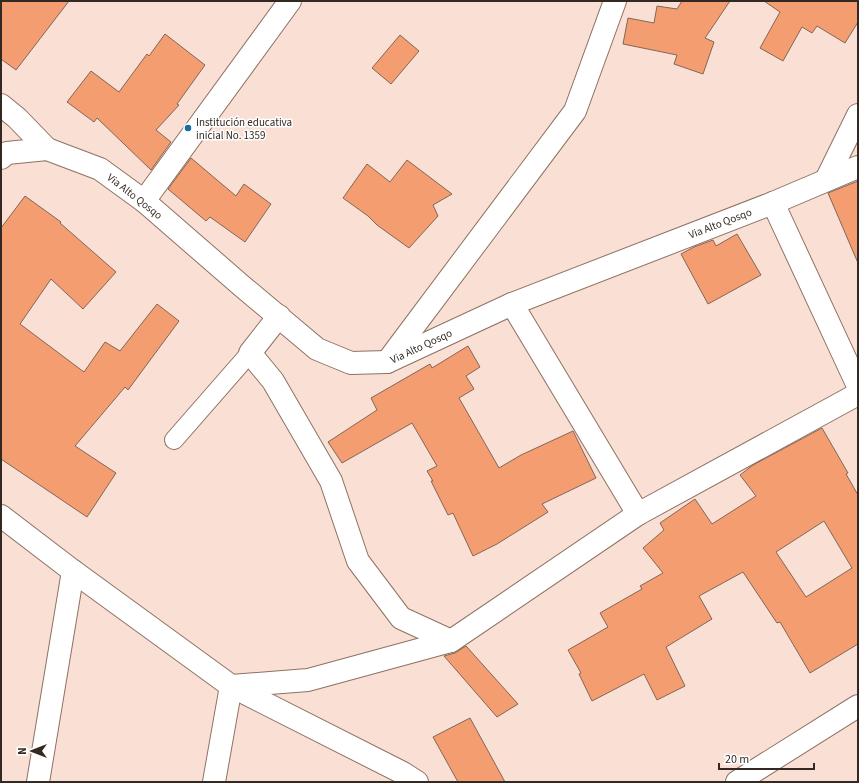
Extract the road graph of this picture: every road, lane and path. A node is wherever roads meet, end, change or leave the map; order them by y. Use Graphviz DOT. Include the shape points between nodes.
graph roads {
  1 [pos="290,1"];
  2 [pos="615,1"];
  3 [pos="1,105"];
  4 [pos="858,115"];
  5 [pos="47,149"];
  6 [pos="1,158"];
  7 [pos="858,167"];
  8 [pos="826,180"];
  9 [pos="144,201"];
  10 [pos="773,203"];
  11 [pos="512,304"];
  12 [pos="279,316"];
  13 [pos="250,353"];
  14 [pos="387,362"];
  15 [pos="858,386"];
  16 [pos="858,394"];
  17 [pos="174,440"];
  18 [pos="638,514"];
  19 [pos="1,516"];
  20 [pos="73,571"];
  21 [pos="451,641"];
  22 [pos="230,686"];
  23 [pos="858,706"];
  24 [pos="407,779"];
  25 [pos="38,782"];
  26 [pos="214,782"];
  27 [pos="737,782"];
  1 -- 9 [label="street"];
  2 -- 14 [label="street" via="575,111"];
  3 -- 5 [label="street"];
  4 -- 8 [label="street"];
  5 -- 6 [label="street, Via Alto Qosqo" via="8,153"];
  5 -- 9 [label="street, Via Alto Qosqo" via="100,169"];
  7 -- 8 [label="street, Via Alto Qosqo"];
  8 -- 10 [label="street, Via Alto Qosqo"];
  9 -- 12 [label="street, Via Alto Qosqo" via="243,288"];
  10 -- 11 [label="street, Via Alto Qosqo"];
  10 -- 15 [label="street"];
  11 -- 14 [label="street, Via Alto Qosqo"];
  11 -- 18 [label="street"];
  12 -- 13 [label="street"];
  12 -- 14 [label="street, Via Alto Qosqo" via="317,349 351,364"];
  13 -- 17 [label="lane"];
  13 -- 21 [label="street" via="273,381 331,481 358,561 401,618"];
  16 -- 18 [label="street"];
  18 -- 21 [label="street"];
  19 -- 20 [label="street"];
  20 -- 22 [label="street"];
  20 -- 25 [label="street"];
  21 -- 22 [label="street" via="308,680"];
  22 -- 24 [label="street"];
  22 -- 26 [label="street"];
  23 -- 27 [label="street"];
}
